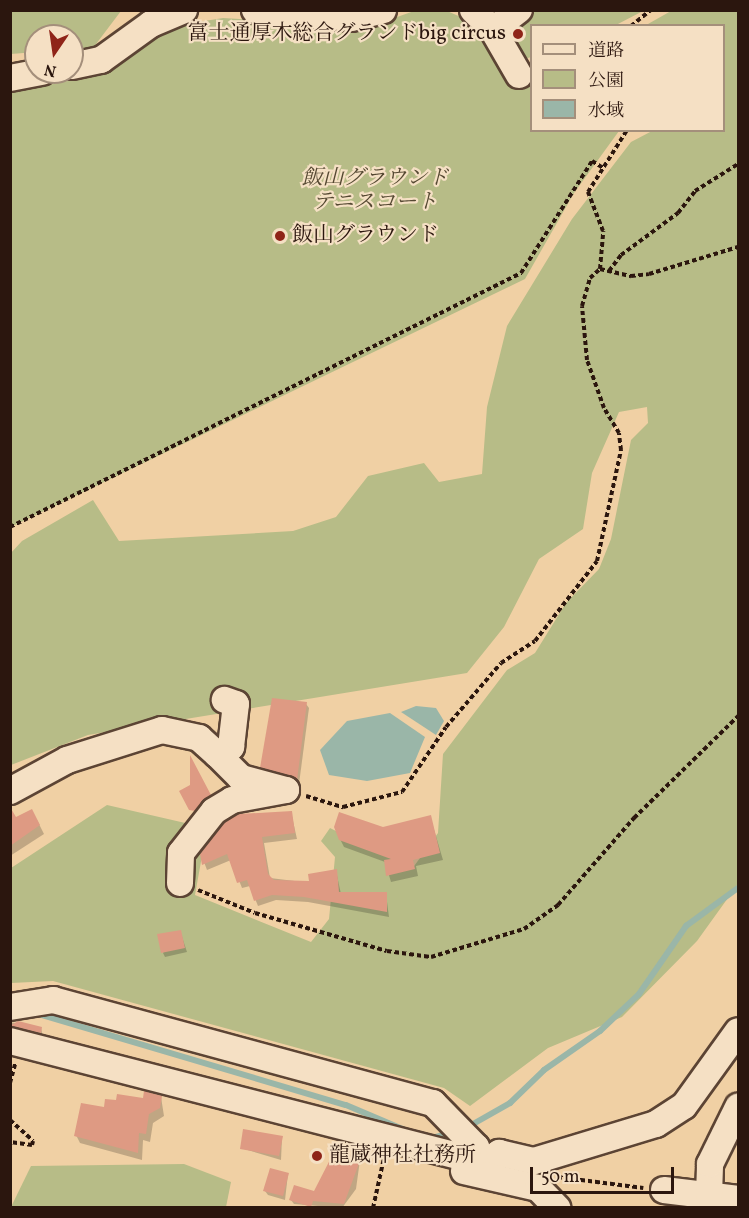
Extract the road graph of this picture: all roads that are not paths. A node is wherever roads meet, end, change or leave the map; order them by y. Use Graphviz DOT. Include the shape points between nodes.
graph roads {
  1 [pos="184,10"];
  2 [pos="255,10"];
  3 [pos="383,10"];
  4 [pos="473,10"];
  5 [pos="519,10"];
  6 [pos="493,30"];
  7 [pos="84,64"];
  8 [pos="519,75"];
  9 [pos="225,700"];
  10 [pos="216,753"];
  11 [pos="10,791"];
  12 [pos="180,883"];
  13 [pos="10,1007"];
  14 [pos="738,1031"];
  15 [pos="10,1041"];
  16 [pos="738,1107"];
  17 [pos="419,1146"];
  18 [pos="470,1161"];
  19 [pos="664,1190"];
  20 [pos="709,1196"];
  21 [pos="738,1199"];
  22 [pos="557,1208"];
  1 -- 7 [label="street" via="151,24 101,60"];
  2 -- 3 [label="street" via="351,18"];
  4 -- 6 [label="street"];
  5 -- 6 [label="street"];
  6 -- 8 [label="street"];
  9 -- 10 [label="street" via="236,704 231,747"];
  10 -- 11 [label="street" via="199,738 162,730 67,760"];
  10 -- 12 [label="street" via="241,778 286,790 232,801 214,811 181,853"];
  13 -- 18 [label="street" via="53,1000 433,1103 476,1147"];
  14 -- 18 [label="street" via="684,1106 656,1124 534,1161 499,1153 488,1164"];
  15 -- 17 [label="street"];
  16 -- 20 [label="street" via="710,1164"];
  17 -- 18 [label="street"];
  17 -- 22 [label="street" via="461,1170 546,1192"];
  19 -- 20 [label="street"];
  20 -- 21 [label="street"];
}
